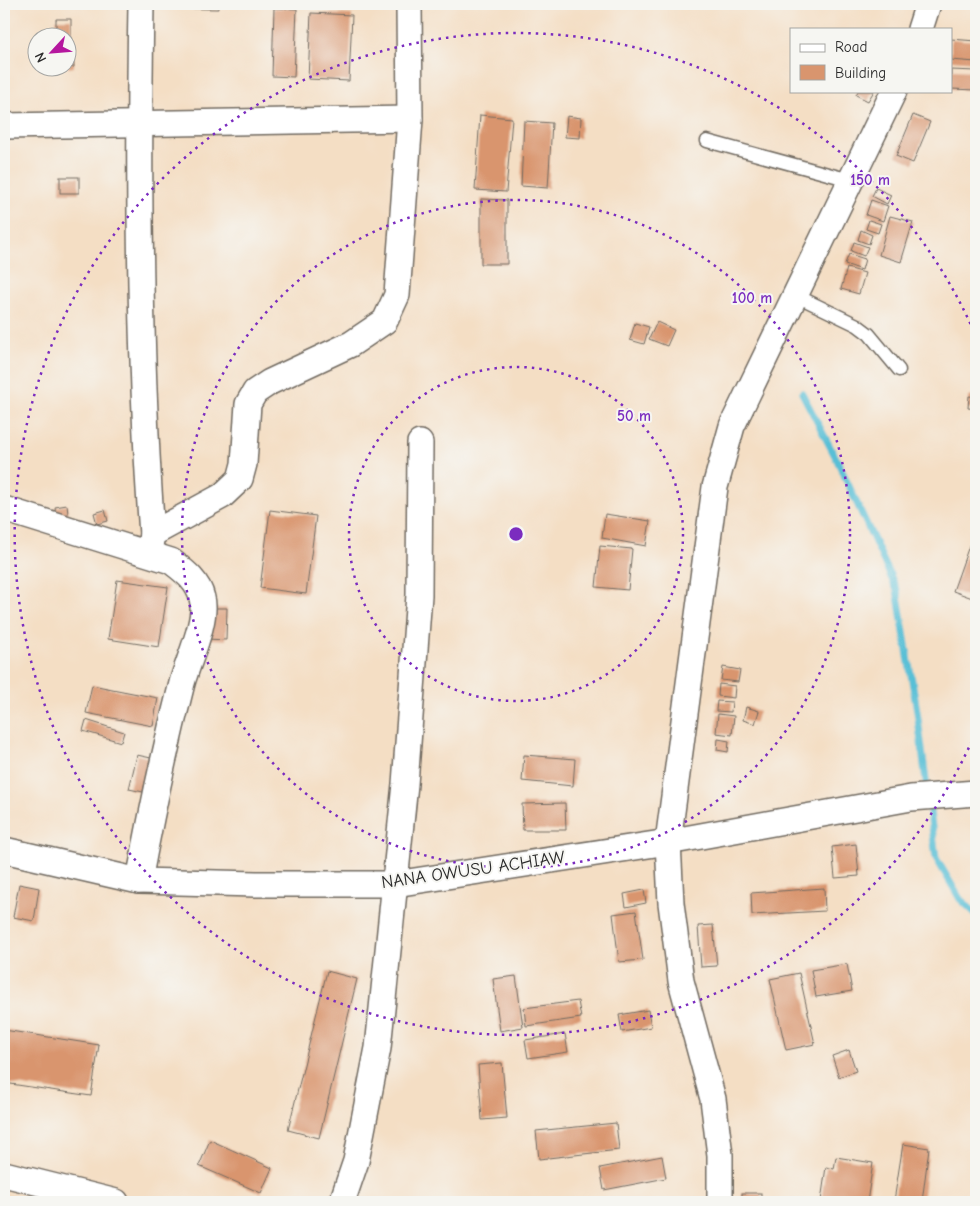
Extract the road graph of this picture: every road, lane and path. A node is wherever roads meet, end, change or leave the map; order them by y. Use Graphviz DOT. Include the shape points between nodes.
graph roads {
  1 [pos="141,4"];
  2 [pos="409,4"];
  3 [pos="928,4"];
  4 [pos="920,28"];
  5 [pos="894,92"];
  6 [pos="410,119"];
  7 [pos="139,123"];
  8 [pos="4,126"];
  9 [pos="707,141"];
  10 [pos="850,180"];
  11 [pos="795,295"];
  12 [pos="899,370"];
  13 [pos="420,443"];
  14 [pos="4,509"];
  15 [pos="151,543"];
  16 [pos="967,794"];
  17 [pos="668,842"];
  18 [pos="4,850"];
  19 [pos="139,881"];
  20 [pos="395,884"];
  21 [pos="4,1174"];
  22 [pos="116,1202"];
  23 [pos="342,1202"];
  24 [pos="720,1202"];
  1 -- 7 [label="street"];
  2 -- 6 [label="street"];
  3 -- 4 [label="street"];
  5 -- 10 [label="street"];
  6 -- 7 [label="street"];
  6 -- 15 [label="street" via="397,295 385,321 351,344 255,392 248,404 240,479 222,496"];
  7 -- 8 [label="street"];
  7 -- 15 [label="street" via="144,411"];
  9 -- 10 [label="lane"];
  10 -- 11 [label="street"];
  11 -- 12 [label="lane" via="857,325 869,334"];
  11 -- 17 [label="street" via="732,426 715,487"];
  13 -- 20 [label="street" via="419,595"];
  14 -- 15 [label="street"];
  15 -- 19 [label="street" via="193,578 203,599 202,617 182,682 152,807"];
  16 -- 17 [label="street, NANA OWUSU ACHIAW" via="911,798"];
  17 -- 20 [label="street, NANA OWUSU ACHIAW"];
  17 -- 24 [label="street" via="670,903 681,981 712,1099 720,1155"];
  18 -- 19 [label="street, NANA OWUSU ACHIAW"];
  19 -- 20 [label="street, NANA OWUSU ACHIAW"];
  20 -- 23 [label="street" via="378,1048 356,1161"];
  21 -- 22 [label="street"];
}
